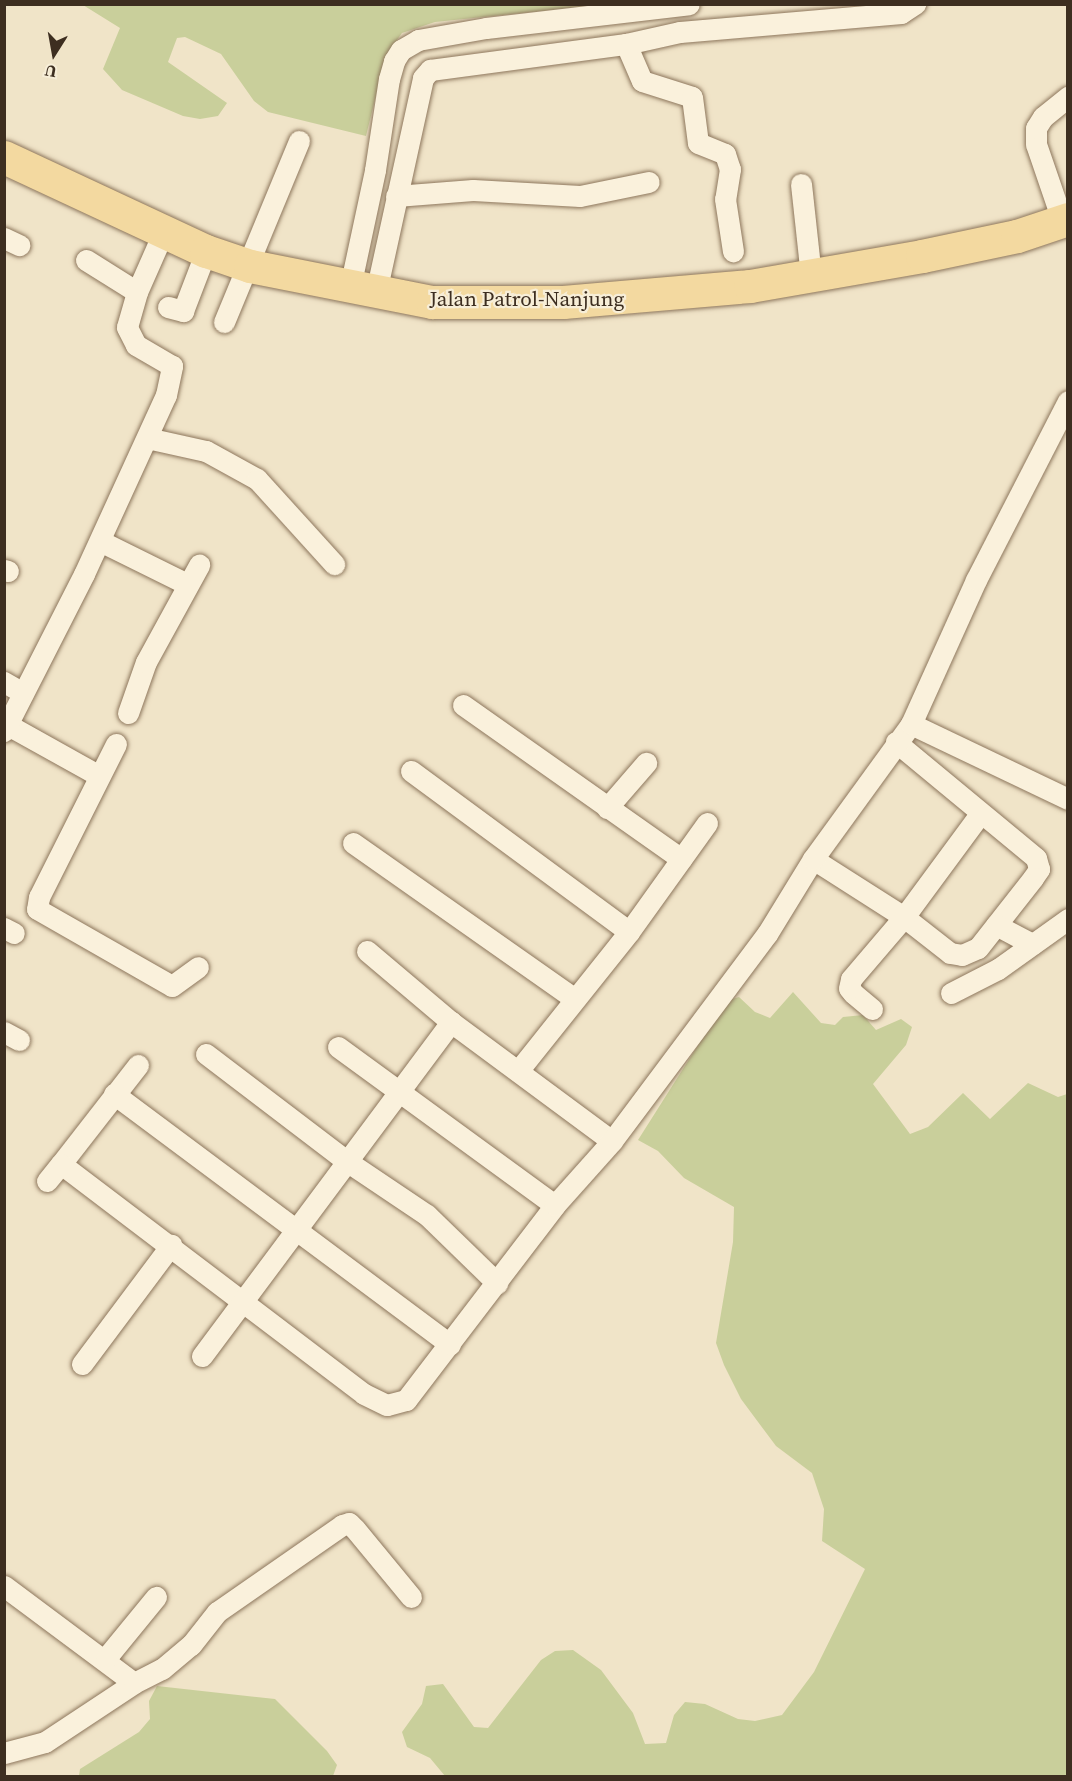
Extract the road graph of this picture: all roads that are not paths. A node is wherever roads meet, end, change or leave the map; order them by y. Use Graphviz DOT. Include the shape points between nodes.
graph roads {
  1 [pos="688,4"];
  2 [pos="915,4"];
  3 [pos="626,44"];
  4 [pos="1068,98"];
  5 [pos="299,141"];
  6 [pos="4,158"];
  7 [pos="649,182"];
  8 [pos="801,184"];
  9 [pos="396,196"];
  10 [pos="1065,219"];
  11 [pos="163,234"];
  12 [pos="733,251"];
  13 [pos="206,252"];
  14 [pos="86,260"];
  15 [pos="250,266"];
  16 [pos="811,276"];
  17 [pos="363,289"];
  18 [pos="137,292"];
  19 [pos="168,307"];
  20 [pos="224,322"];
  21 [pos="1068,401"];
  22 [pos="147,438"];
  23 [pos="100,541"];
  24 [pos="334,564"];
  25 [pos="199,565"];
  26 [pos="191,591"];
  27 [pos="4,682"];
  28 [pos="23,693"];
  29 [pos="463,705"];
  30 [pos="128,713"];
  31 [pos="911,724"];
  32 [pos="6,728"];
  33 [pos="896,742"];
  34 [pos="116,744"];
  35 [pos="646,763"];
  36 [pos="411,771"];
  37 [pos="98,775"];
  38 [pos="1068,800"];
  39 [pos="607,808"];
  40 [pos="980,814"];
  41 [pos="707,823"];
  42 [pos="353,843"];
  43 [pos="681,859"];
  44 [pos="813,859"];
  45 [pos="904,917"];
  46 [pos="1068,919"];
  47 [pos="996,925"];
  48 [pos="630,932"];
  49 [pos="1032,944"];
  50 [pos="367,951"];
  51 [pos="198,967"];
  52 [pos="951,993"];
  53 [pos="575,999"];
  54 [pos="872,1009"];
  55 [pos="451,1022"];
  56 [pos="338,1047"];
  57 [pos="206,1054"];
  58 [pos="138,1065"];
  59 [pos="518,1071"];
  60 [pos="399,1092"];
  61 [pos="114,1094"];
  62 [pos="612,1141"];
  63 [pos="348,1162"];
  64 [pos="62,1164"];
  65 [pos="47,1181"];
  66 [pos="555,1205"];
  67 [pos="296,1232"];
  68 [pos="171,1245"];
  69 [pos="497,1283"];
  70 [pos="242,1298"];
  71 [pos="450,1344"];
  72 [pos="202,1356"];
  73 [pos="82,1364"];
  74 [pos="4,1586"];
  75 [pos="156,1597"];
  76 [pos="411,1598"];
  77 [pos="106,1658"];
  78 [pos="134,1683"];
  79 [pos="4,1753"];
  1 -- 17 [label="street" via="475,30 418,40 401,50 389,79"];
  2 -- 3 [label="street" via="901,14 680,32"];
  3 -- 9 [label="street" via="426,73"];
  3 -- 12 [label="street" via="642,81 692,97 698,143 725,154 730,169 725,199"];
  4 -- 10 [label="street" via="1043,117 1036,128 1036,144"];
  5 -- 15 [label="street"];
  6 -- 11 [label="main road, Jalan Patrol-Nanjung"];
  7 -- 9 [label="street" via="580,196 473,190"];
  8 -- 16 [label="street"];
  9 -- 17 [label="street"];
  10 -- 16 [label="main road, Jalan Patrol-Nanjung" via="1017,236"];
  11 -- 13 [label="main road, Jalan Patrol-Nanjung"];
  11 -- 18 [label="street"];
  13 -- 15 [label="main road, Jalan Patrol-Nanjung"];
  13 -- 19 [label="street" via="183,311"];
  14 -- 18 [label="street"];
  15 -- 17 [label="main road, Jalan Patrol-Nanjung"];
  15 -- 20 [label="street"];
  16 -- 17 [label="main road, Jalan Patrol-Nanjung" via="644,297 563,302 432,302"];
  18 -- 22 [label="street" via="127,327 129,335 136,345 172,366 166,395"];
  21 -- 31 [label="street" via="976,580"];
  22 -- 23 [label="street"];
  22 -- 24 [label="street" via="206,452 257,479"];
  23 -- 26 [label="street"];
  23 -- 28 [label="street"];
  25 -- 26 [label="street"];
  26 -- 30 [label="street" via="146,662"];
  27 -- 28 [label="street"];
  28 -- 32 [label="street"];
  29 -- 39 [label="street"];
  31 -- 33 [label="street"];
  31 -- 38 [label="street"];
  32 -- 37 [label="street"];
  33 -- 40 [label="street"];
  33 -- 44 [label="street"];
  34 -- 37 [label="street"];
  35 -- 39 [label="street"];
  36 -- 48 [label="street"];
  37 -- 51 [label="street" via="39,897 37,909 172,986 177,987"];
  39 -- 43 [label="street"];
  40 -- 45 [label="street"];
  40 -- 47 [label="street" via="1039,863 1039,869"];
  41 -- 43 [label="street"];
  42 -- 53 [label="street"];
  43 -- 48 [label="street"];
  44 -- 45 [label="street"];
  44 -- 62 [label="street" via="767,934"];
  45 -- 47 [label="street" via="950,953 962,955 978,948"];
  45 -- 54 [label="street" via="851,979 849,988"];
  46 -- 49 [label="street"];
  47 -- 49 [label="street"];
  48 -- 53 [label="street"];
  49 -- 52 [label="street" via="998,969"];
  50 -- 55 [label="street"];
  53 -- 59 [label="street"];
  55 -- 59 [label="street"];
  55 -- 60 [label="street"];
  56 -- 60 [label="street"];
  57 -- 63 [label="street"];
  58 -- 61 [label="street"];
  59 -- 62 [label="street"];
  60 -- 63 [label="street"];
  60 -- 66 [label="street"];
  61 -- 64 [label="street"];
  61 -- 67 [label="street"];
  62 -- 66 [label="street"];
  63 -- 67 [label="street"];
  63 -- 69 [label="street" via="428,1215"];
  64 -- 65 [label="street"];
  64 -- 68 [label="street"];
  66 -- 69 [label="street"];
  67 -- 70 [label="street"];
  67 -- 71 [label="street" via="374,1284"];
  68 -- 70 [label="street"];
  68 -- 73 [label="street"];
  69 -- 71 [label="street"];
  70 -- 71 [label="street" via="364,1394 387,1405 406,1401"];
  70 -- 72 [label="street"];
  74 -- 77 [label="street"];
  75 -- 77 [label="street"];
  76 -- 78 [label="street" via="355,1529 349,1523 342,1524 248,1587 217,1612 191,1646 162,1669"];
  77 -- 78 [label="street"];
  78 -- 79 [label="street" via="45,1742"];
}
